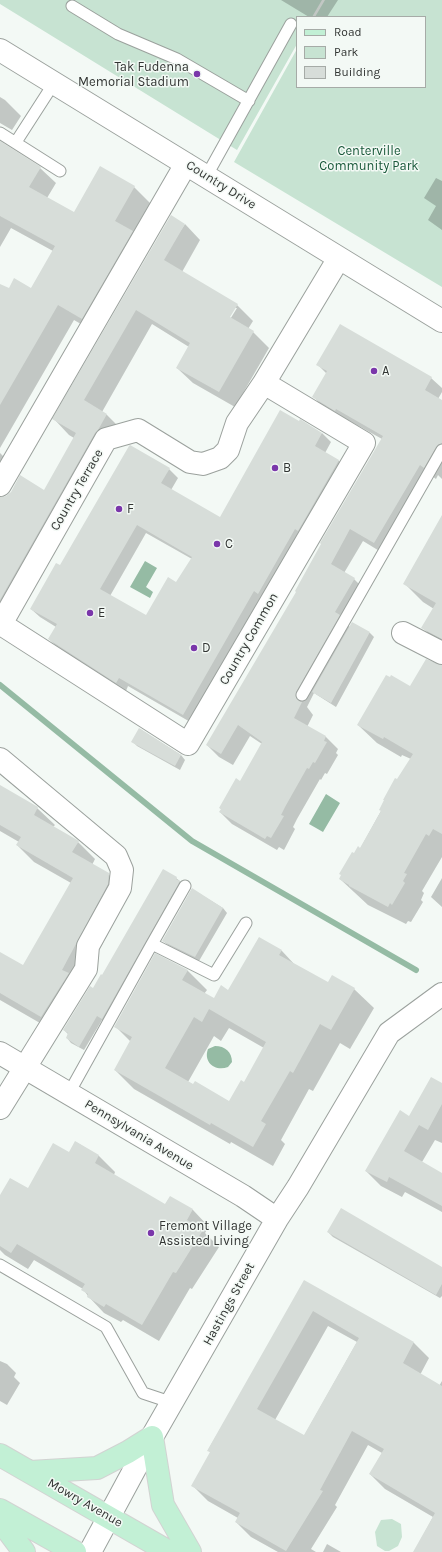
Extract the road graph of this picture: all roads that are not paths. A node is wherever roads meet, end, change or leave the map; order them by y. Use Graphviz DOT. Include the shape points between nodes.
graph roads {
  1 [pos="72,6"];
  2 [pos="291,24"];
  3 [pos="0,50"];
  4 [pos="54,83"];
  5 [pos="249,101"];
  6 [pos="0,132"];
  7 [pos="16,142"];
  8 [pos="186,164"];
  9 [pos="60,172"];
  10 [pos="206,176"];
  11 [pos="339,258"];
  12 [pos="442,321"];
  13 [pos="264,383"];
  14 [pos="442,450"];
  15 [pos="0,485"];
  16 [pos="1,624"];
  17 [pos="403,633"];
  18 [pos="442,653"];
  19 [pos="302,695"];
  20 [pos="0,759"];
  21 [pos="185,886"];
  22 [pos="246,923"];
  23 [pos="152,944"];
  24 [pos="442,994"];
  25 [pos="0,1053"];
  26 [pos="24,1067"];
  27 [pos="69,1093"];
  28 [pos="0,1108"];
  29 [pos="277,1219"];
  30 [pos="0,1265"];
  31 [pos="173,1403"];
  32 [pos="152,1437"];
  33 [pos="0,1455"];
  34 [pos="30,1472"];
  35 [pos="0,1510"];
  36 [pos="110,1517"];
  37 [pos="0,1520"];
  38 [pos="24,1552"];
  39 [pos="75,1552"];
  40 [pos="90,1552"];
  41 [pos="169,1552"];
  42 [pos="190,1552"];
  1 -- 5 [label="lane" via="118,34 177,59"];
  2 -- 5 [label="lane"];
  3 -- 4 [label="street, Country Drive"];
  4 -- 7 [label="lane"];
  4 -- 8 [label="street, Country Drive"];
  5 -- 10 [label="lane"];
  6 -- 7 [label="lane"];
  7 -- 9 [label="lane"];
  8 -- 10 [label="street, Country Drive"];
  8 -- 15 [label="street"];
  10 -- 11 [label="street, Country Drive"];
  11 -- 12 [label="street, Country Drive"];
  11 -- 13 [label="street, Country Terrace"];
  13 -- 16 [label="street, Country Terrace" via="237,424 228,450 220,458 203,464 190,462 138,430 106,439"];
  13 -- 16 [label="street, Country Common" via="364,443 188,744"];
  14 -- 19 [label="lane"];
  17 -- 18 [label="street"];
  20 -- 26 [label="street" via="116,856 122,870 120,888 88,946 86,969"];
  21 -- 23 [label="lane"];
  22 -- 23 [label="lane" via="214,975"];
  23 -- 27 [label="lane"];
  24 -- 29 [label="street, Hastings Street" via="389,1033"];
  25 -- 26 [label="street, Pennsylvania Avenue"];
  26 -- 27 [label="street, Pennsylvania Avenue"];
  26 -- 28 [label="street"];
  27 -- 29 [label="street, Pennsylvania Avenue" via="243,1196"];
  29 -- 31 [label="street, Hastings Street"];
  30 -- 31 [label="lane" via="106,1327 143,1393"];
  31 -- 32 [label="street, Hastings Street"];
  32 -- 34 [label="main road" via="96,1468"];
  32 -- 36 [label="street, Hastings Street"];
  32 -- 42 [label="main road" via="163,1505"];
  33 -- 34 [label="main road, Mowry Avenue"];
  34 -- 36 [label="main road, Mowry Avenue"];
  35 -- 39 [label="main road"];
  36 -- 40 [label="street, Hastings Street"];
  36 -- 41 [label="main road, Mowry Avenue"];
  37 -- 38 [label="main road"];
}
